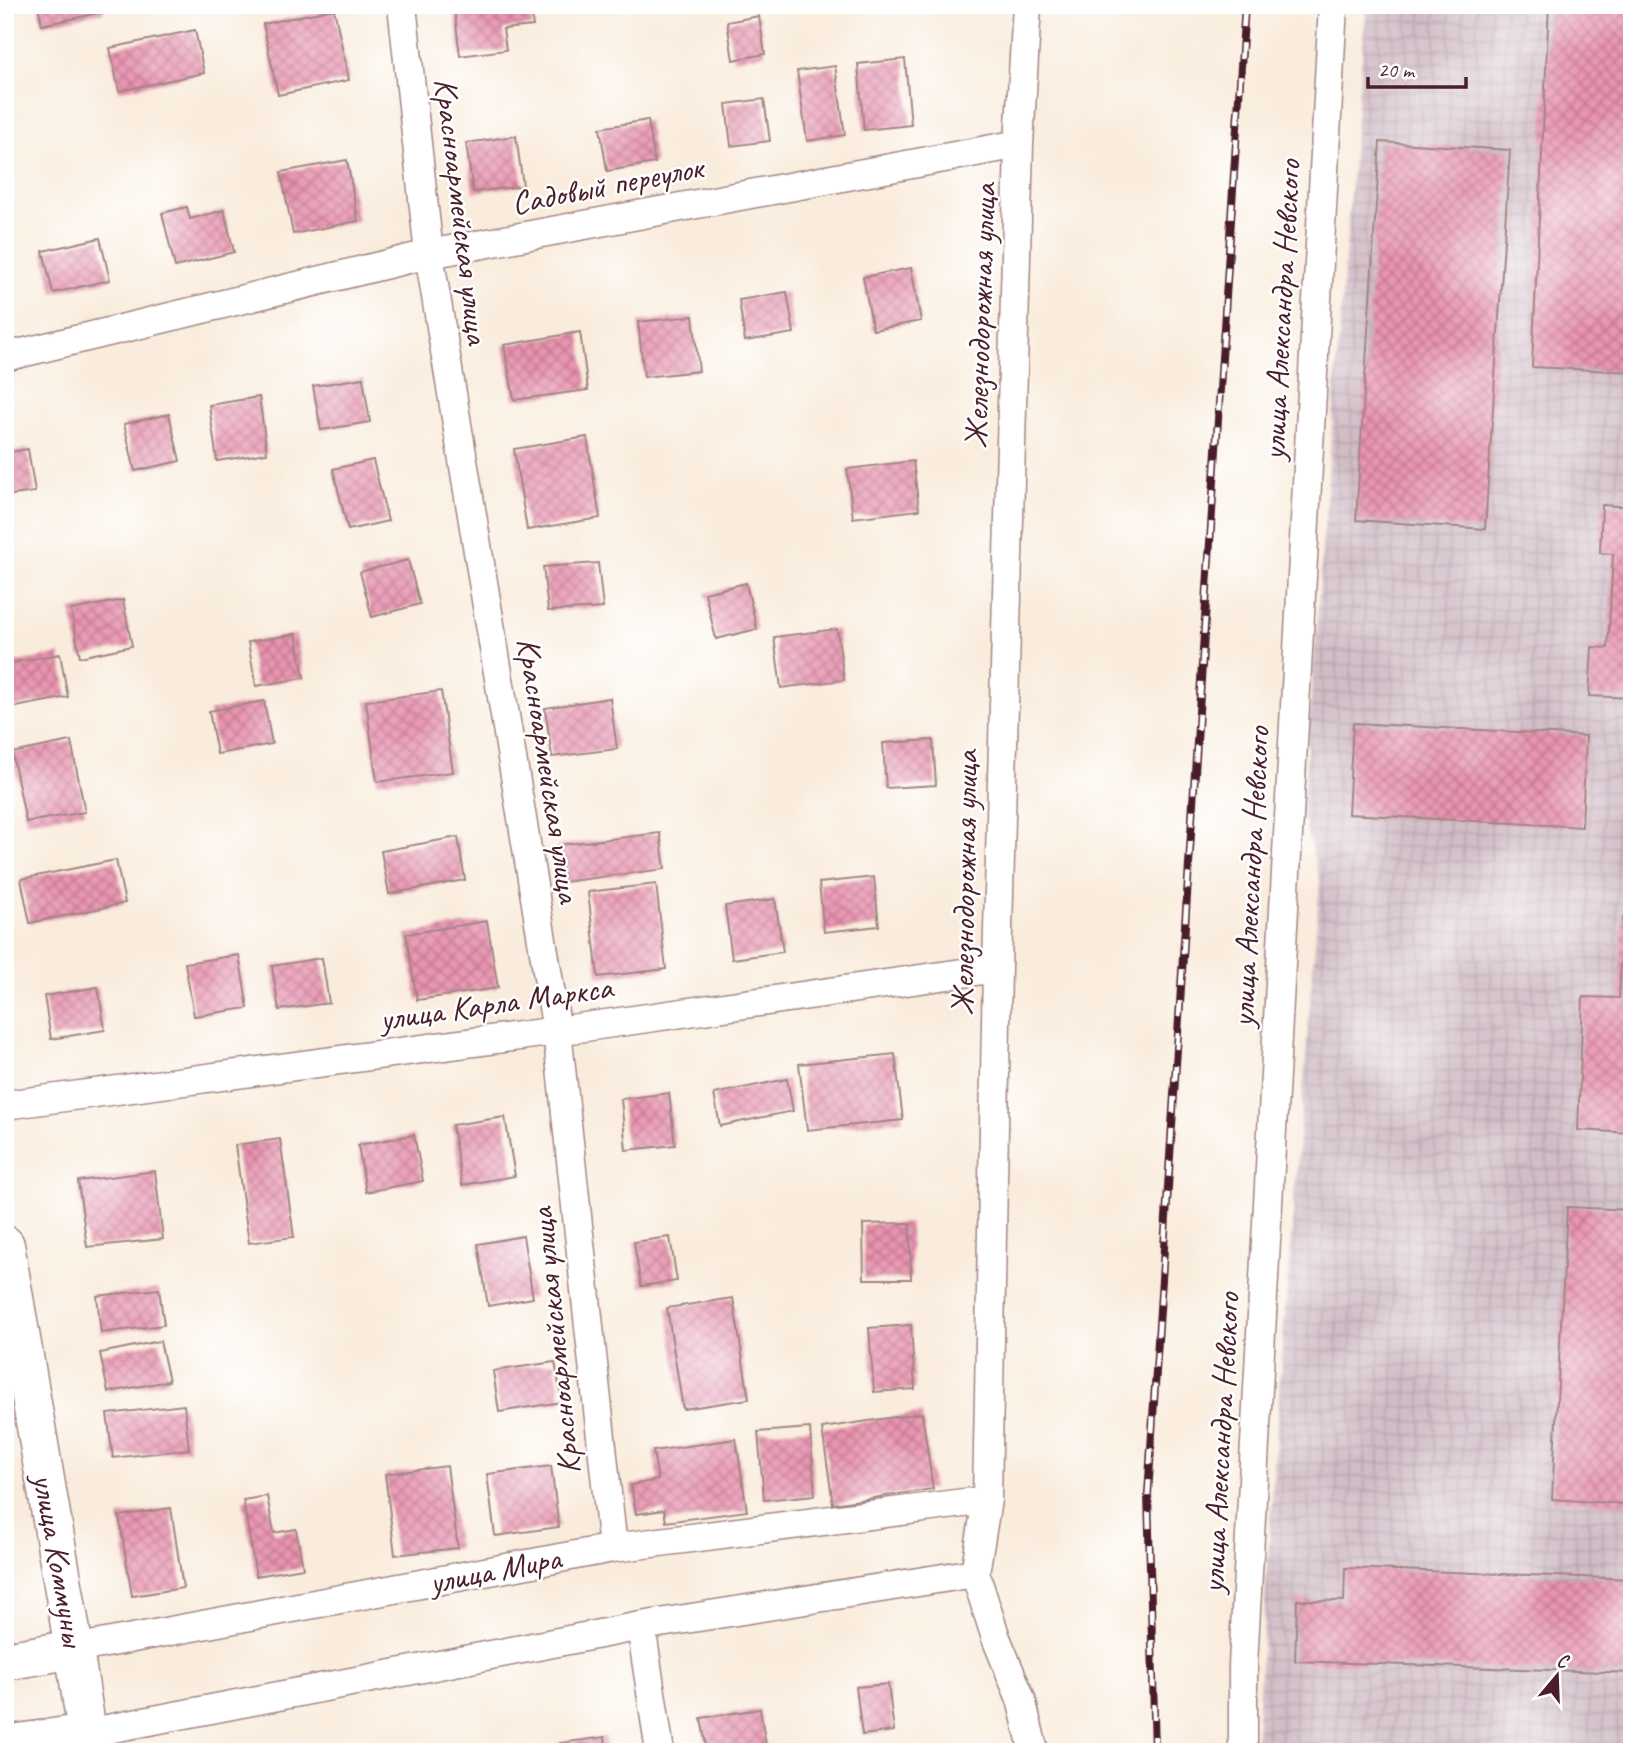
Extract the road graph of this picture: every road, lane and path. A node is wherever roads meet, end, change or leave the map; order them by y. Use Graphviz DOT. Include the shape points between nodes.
graph roads {
  1 [pos="402,5"];
  2 [pos="1027,5"];
  3 [pos="1333,5"];
  4 [pos="1019,144"];
  5 [pos="429,254"];
  6 [pos="5,357"];
  7 [pos="997,968"];
  8 [pos="557,1031"];
  9 [pos="5,1105"];
  10 [pos="5,1245"];
  11 [pos="987,1500"];
  12 [pos="613,1548"];
  13 [pos="975,1573"];
  14 [pos="641,1626"];
  15 [pos="74,1649"];
  16 [pos="5,1661"];
  17 [pos="88,1743"];
  18 [pos="5,1745"];
  19 [pos="660,1752"];
  20 [pos="1034,1752"];
  21 [pos="1243,1752"];
  1 -- 5 [label="street, Красноармейская улица"];
  2 -- 4 [label="street, Железнодорожная улица"];
  3 -- 21 [label="street, улица Александра Невского" via="1244,1637"];
  4 -- 5 [label="street, Садовый переулок"];
  4 -- 7 [label="street, Железнодорожная улица"];
  5 -- 6 [label="street, Садовый переулок"];
  5 -- 8 [label="street, Красноармейская улица"];
  7 -- 8 [label="street, улица Карла Маркса"];
  7 -- 11 [label="street, Железнодорожная улица"];
  8 -- 9 [label="street, улица Карла Маркса"];
  8 -- 12 [label="street, Красноармейская улица"];
  10 -- 15 [label="street, улица Коммуны"];
  11 -- 12 [label="street, улица Мира"];
  11 -- 13 [label="street, Железнодорожная улица"];
  12 -- 15 [label="street, улица Мира"];
  13 -- 14 [label="street"];
  13 -- 20 [label="street, Железнодорожная улица" via="1021,1699"];
  14 -- 17 [label="street"];
  14 -- 19 [label="street"];
  15 -- 16 [label="street, улица Мира"];
  15 -- 17 [label="street, улица Коммуны"];
  17 -- 18 [label="street"];
}
